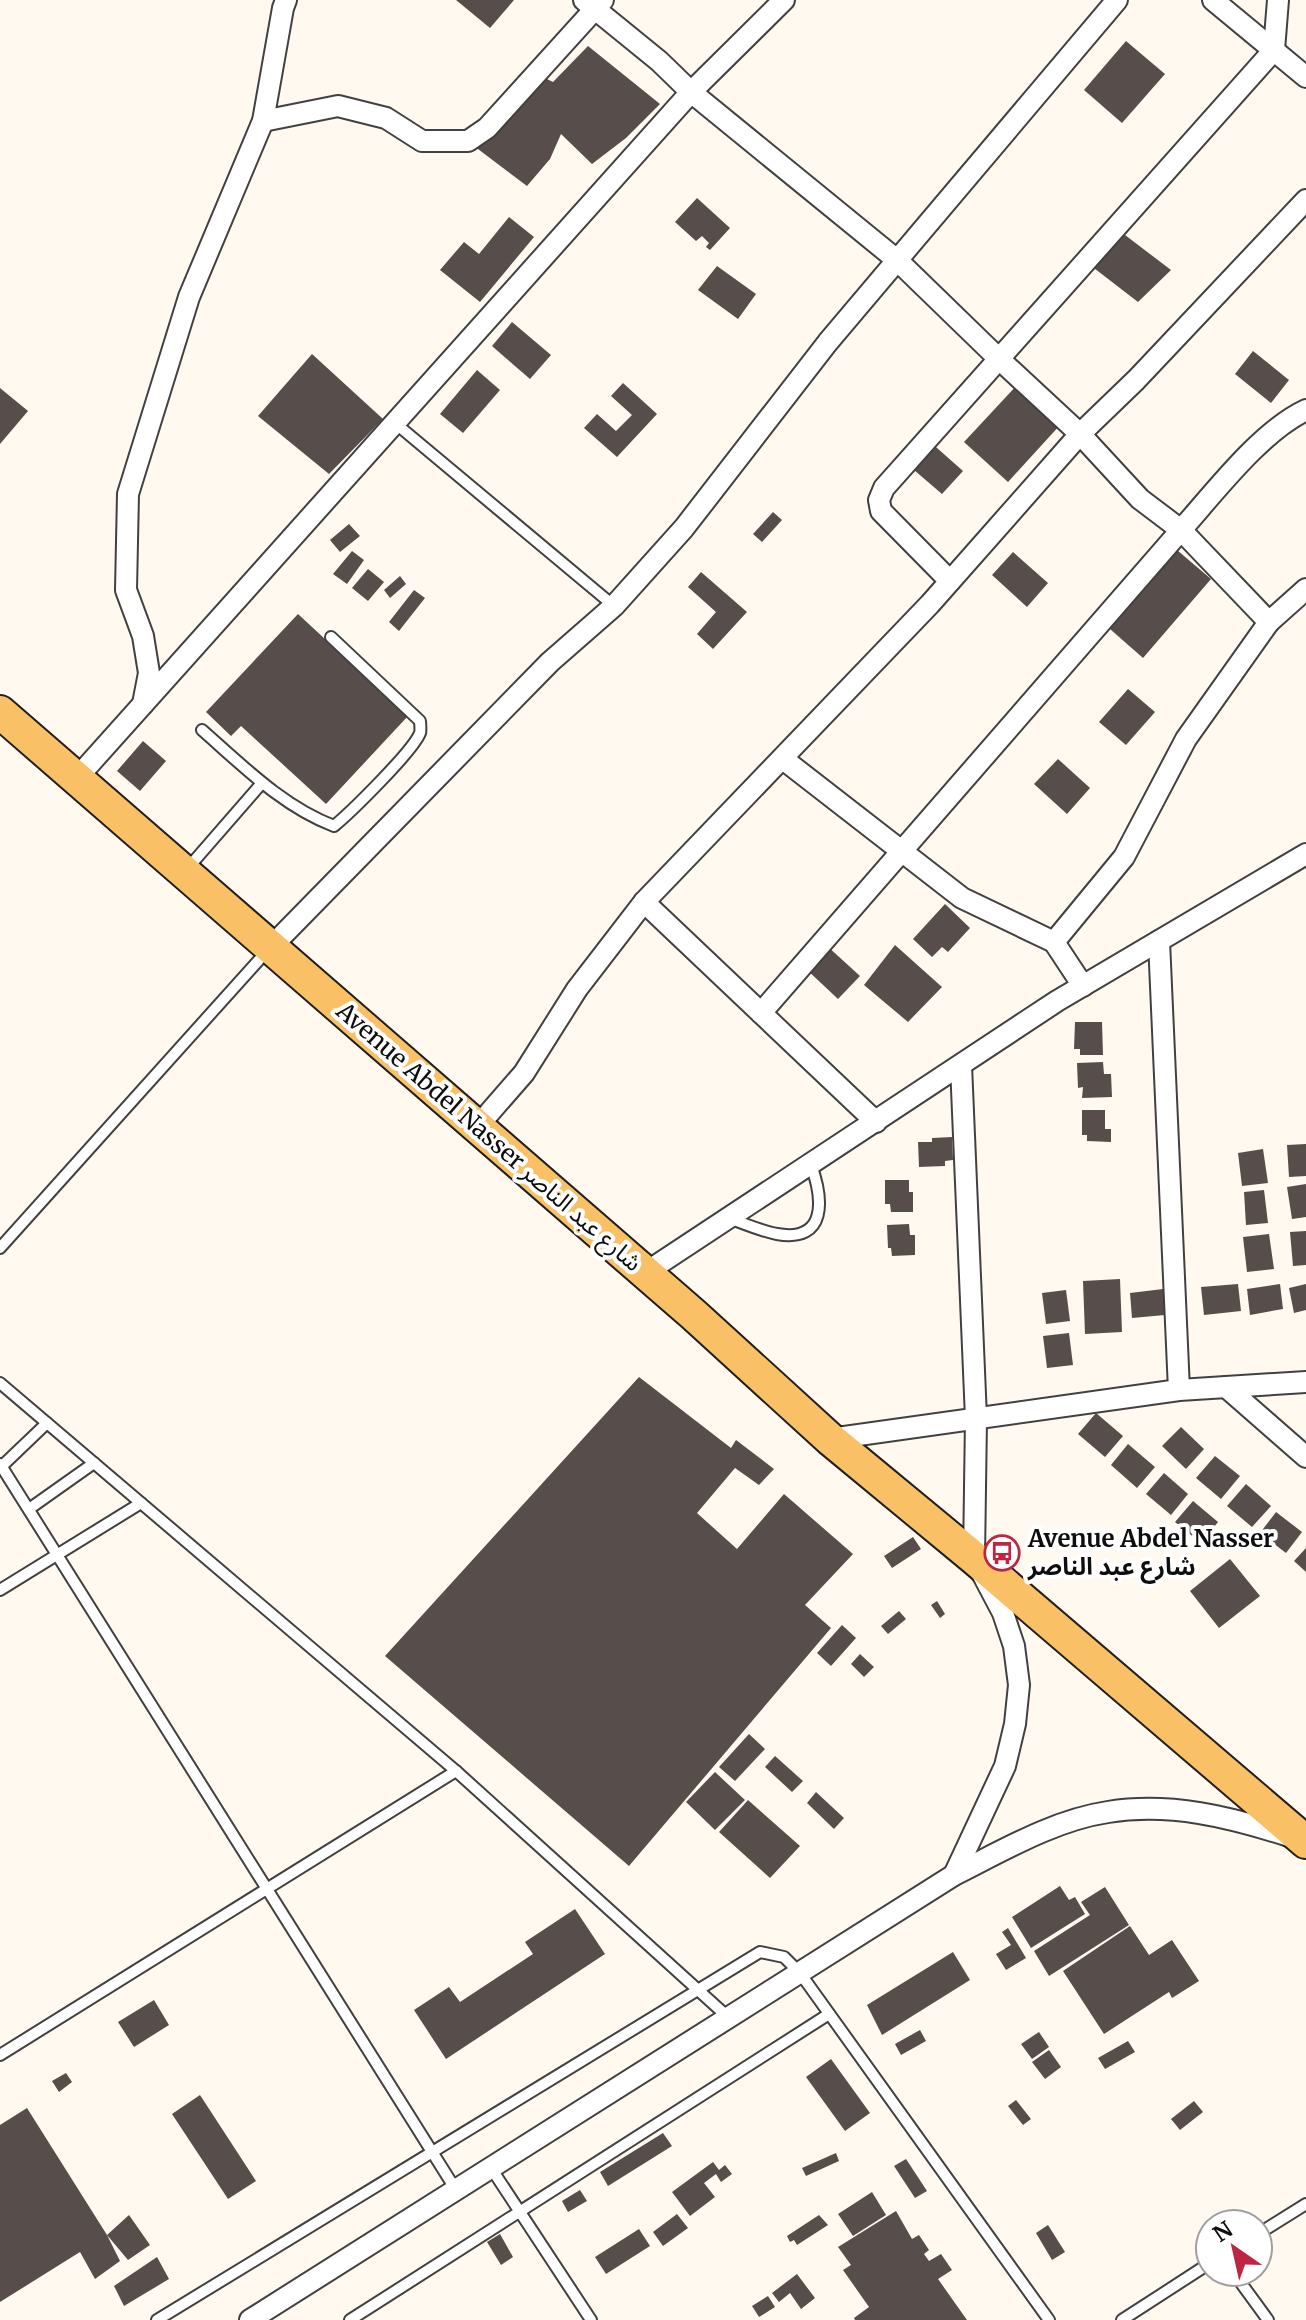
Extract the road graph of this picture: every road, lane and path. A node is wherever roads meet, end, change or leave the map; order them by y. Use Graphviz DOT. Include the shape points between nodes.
graph roads {
  1 [pos="286,0"];
  2 [pos="784,0"];
  3 [pos="1117,0"];
  4 [pos="1213,0"];
  5 [pos="1278,0"];
  6 [pos="594,3"];
  7 [pos="1274,50"];
  8 [pos="1306,77"];
  9 [pos="691,92"];
  10 [pos="263,121"];
  11 [pos="1306,200"];
  12 [pos="897,260"];
  13 [pos="998,358"];
  14 [pos="1306,410"];
  15 [pos="395,423"];
  16 [pos="1080,434"];
  17 [pos="1181,530"];
  18 [pos="950,581"];
  19 [pos="1306,589"];
  20 [pos="614,606"];
  21 [pos="1269,622"];
  22 [pos="331,637"];
  23 [pos="143,704"];
  24 [pos="0,712"];
  25 [pos="202,730"];
  26 [pos="783,759"];
  27 [pos="76,779"];
  28 [pos="262,783"];
  29 [pos="902,851"];
  30 [pos="1306,854"];
  31 [pos="184,872"];
  32 [pos="644,902"];
  33 [pos="1159,941"];
  34 [pos="1054,942"];
  35 [pos="271,947"];
  36 [pos="1083,986"];
  37 [pos="761,1013"];
  38 [pos="961,1065"];
  39 [pos="876,1122"];
  40 [pos="477,1127"];
  41 [pos="811,1165"];
  42 [pos="729,1218"];
  43 [pos="0,1248"];
  44 [pos="645,1273"];
  45 [pos="1306,1382"];
  46 [pos="0,1383"];
  47 [pos="1226,1387"];
  48 [pos="1179,1390"];
  49 [pos="976,1418"];
  50 [pos="47,1423"];
  51 [pos="830,1439"];
  52 [pos="1306,1457"];
  53 [pos="94,1463"];
  54 [pos="1,1466"];
  55 [pos="141,1503"];
  56 [pos="29,1509"];
  57 [pos="57,1555"];
  58 [pos="974,1558"];
  59 [pos="0,1590"];
  60 [pos="456,1771"];
  61 [pos="1305,1842"];
  62 [pos="954,1875"];
  63 [pos="267,1889"];
  64 [pos="800,1973"];
  65 [pos="698,1990"];
  66 [pos="829,2014"];
  67 [pos="729,2018"];
  68 [pos="0,2055"];
  69 [pos="431,2151"];
  70 [pos="491,2168"];
  71 [pos="456,2190"];
  72 [pos="1306,2204"];
  73 [pos="520,2212"];
  74 [pos="1274,2224"];
  75 [pos="1194,2273"];
  76 [pos="1245,2288"];
  77 [pos="157,2320"];
  78 [pos="250,2320"];
  79 [pos="350,2320"];
  80 [pos="591,2320"];
  81 [pos="1049,2320"];
  82 [pos="1122,2320"];
  83 [pos="1268,2320"];
  1 -- 10 [label="street"];
  2 -- 9 [label="street"];
  3 -- 12 [label="street"];
  4 -- 7 [label="street"];
  5 -- 7 [label="street"];
  6 -- 9 [label="street"];
  6 -- 10 [label="street" via="487,128 468,141 422,141 386,118 338,106"];
  7 -- 8 [label="street"];
  7 -- 13 [label="street"];
  9 -- 12 [label="street"];
  9 -- 15 [label="street"];
  10 -- 23 [label="street" via="189,297 128,494 126,590 143,636 149,673"];
  11 -- 16 [label="street"];
  12 -- 13 [label="street"];
  12 -- 20 [label="street" via="684,528"];
  13 -- 16 [label="street"];
  13 -- 18 [label="street" via="879,500 881,511"];
  14 -- 17 [label="street" via="1249,455"];
  15 -- 20 [label="lane"];
  15 -- 23 [label="street"];
  16 -- 17 [label="street" via="1140,499"];
  16 -- 18 [label="street"];
  17 -- 21 [label="street"];
  17 -- 29 [label="street"];
  18 -- 26 [label="street"];
  19 -- 21 [label="street"];
  20 -- 35 [label="street" via="550,662"];
  21 -- 34 [label="street" via="1186,739 1124,857"];
  22 -- 28 [label="lane" via="420,721 421,732 334,826"];
  23 -- 27 [label="street"];
  24 -- 27 [label="main road, Avenue Abdel Nasser شارع عبد الناصر"];
  25 -- 28 [label="lane"];
  26 -- 29 [label="street"];
  26 -- 32 [label="street"];
  27 -- 31 [label="main road, Avenue Abdel Nasser شارع عبد الناصر"];
  28 -- 31 [label="lane"];
  29 -- 34 [label="street" via="962,898"];
  29 -- 37 [label="street"];
  30 -- 33 [label="street"];
  31 -- 35 [label="main road, Avenue Abdel Nasser شارع عبد الناصر"];
  32 -- 37 [label="street"];
  32 -- 40 [label="street" via="577,989 524,1073"];
  33 -- 36 [label="street"];
  33 -- 48 [label="street"];
  34 -- 36 [label="street"];
  35 -- 40 [label="main road, Avenue Abdel Nasser شارع عبد الناصر"];
  35 -- 43 [label="lane"];
  36 -- 38 [label="street"];
  37 -- 39 [label="street"];
  38 -- 39 [label="street"];
  38 -- 49 [label="street"];
  39 -- 41 [label="street"];
  40 -- 44 [label="main road, Avenue Abdel Nasser شارع عبد الناصر"];
  41 -- 42 [label="street"];
  41 -- 42 [label="lane" via="821,1200 817,1221 807,1230 776,1234"];
  42 -- 44 [label="street"];
  44 -- 51 [label="main road, Avenue Abdel Nasser شارع عبد الناصر"];
  45 -- 47 [label="street"];
  46 -- 50 [label="lane"];
  47 -- 48 [label="street"];
  47 -- 52 [label="street"];
  48 -- 49 [label="street"];
  49 -- 51 [label="street"];
  49 -- 58 [label="street"];
  50 -- 53 [label="lane"];
  50 -- 54 [label="lane"];
  51 -- 58 [label="main road, Avenue Abdel Nasser شارع عبد الناصر"];
  53 -- 55 [label="lane"];
  53 -- 56 [label="lane"];
  54 -- 56 [label="lane"];
  55 -- 57 [label="lane"];
  55 -- 60 [label="lane"];
  56 -- 57 [label="lane"];
  57 -- 59 [label="lane"];
  57 -- 63 [label="lane"];
  58 -- 61 [label="main road, Avenue Abdel Nasser شارع عبد الناصر"];
  58 -- 62 [label="street" via="1003,1613 1019,1685 1005,1766"];
  60 -- 63 [label="lane"];
  60 -- 65 [label="lane"];
  61 -- 62 [label="street" via="1246,1822 1144,1808 1105,1812 1055,1827"];
  62 -- 64 [label="street"];
  63 -- 68 [label="lane"];
  63 -- 69 [label="lane"];
  64 -- 65 [label="lane" via="784,1957 760,1952"];
  64 -- 66 [label="lane"];
  64 -- 67 [label="street"];
  65 -- 67 [label="lane"];
  65 -- 69 [label="lane"];
  66 -- 73 [label="lane"];
  66 -- 81 [label="lane"];
  67 -- 70 [label="street"];
  69 -- 71 [label="lane"];
  69 -- 77 [label="lane"];
  70 -- 71 [label="street"];
  70 -- 73 [label="lane"];
  71 -- 78 [label="street"];
  72 -- 74 [label="lane"];
  73 -- 79 [label="lane"];
  73 -- 80 [label="lane"];
  75 -- 82 [label="lane"];
  76 -- 83 [label="lane"];
}
